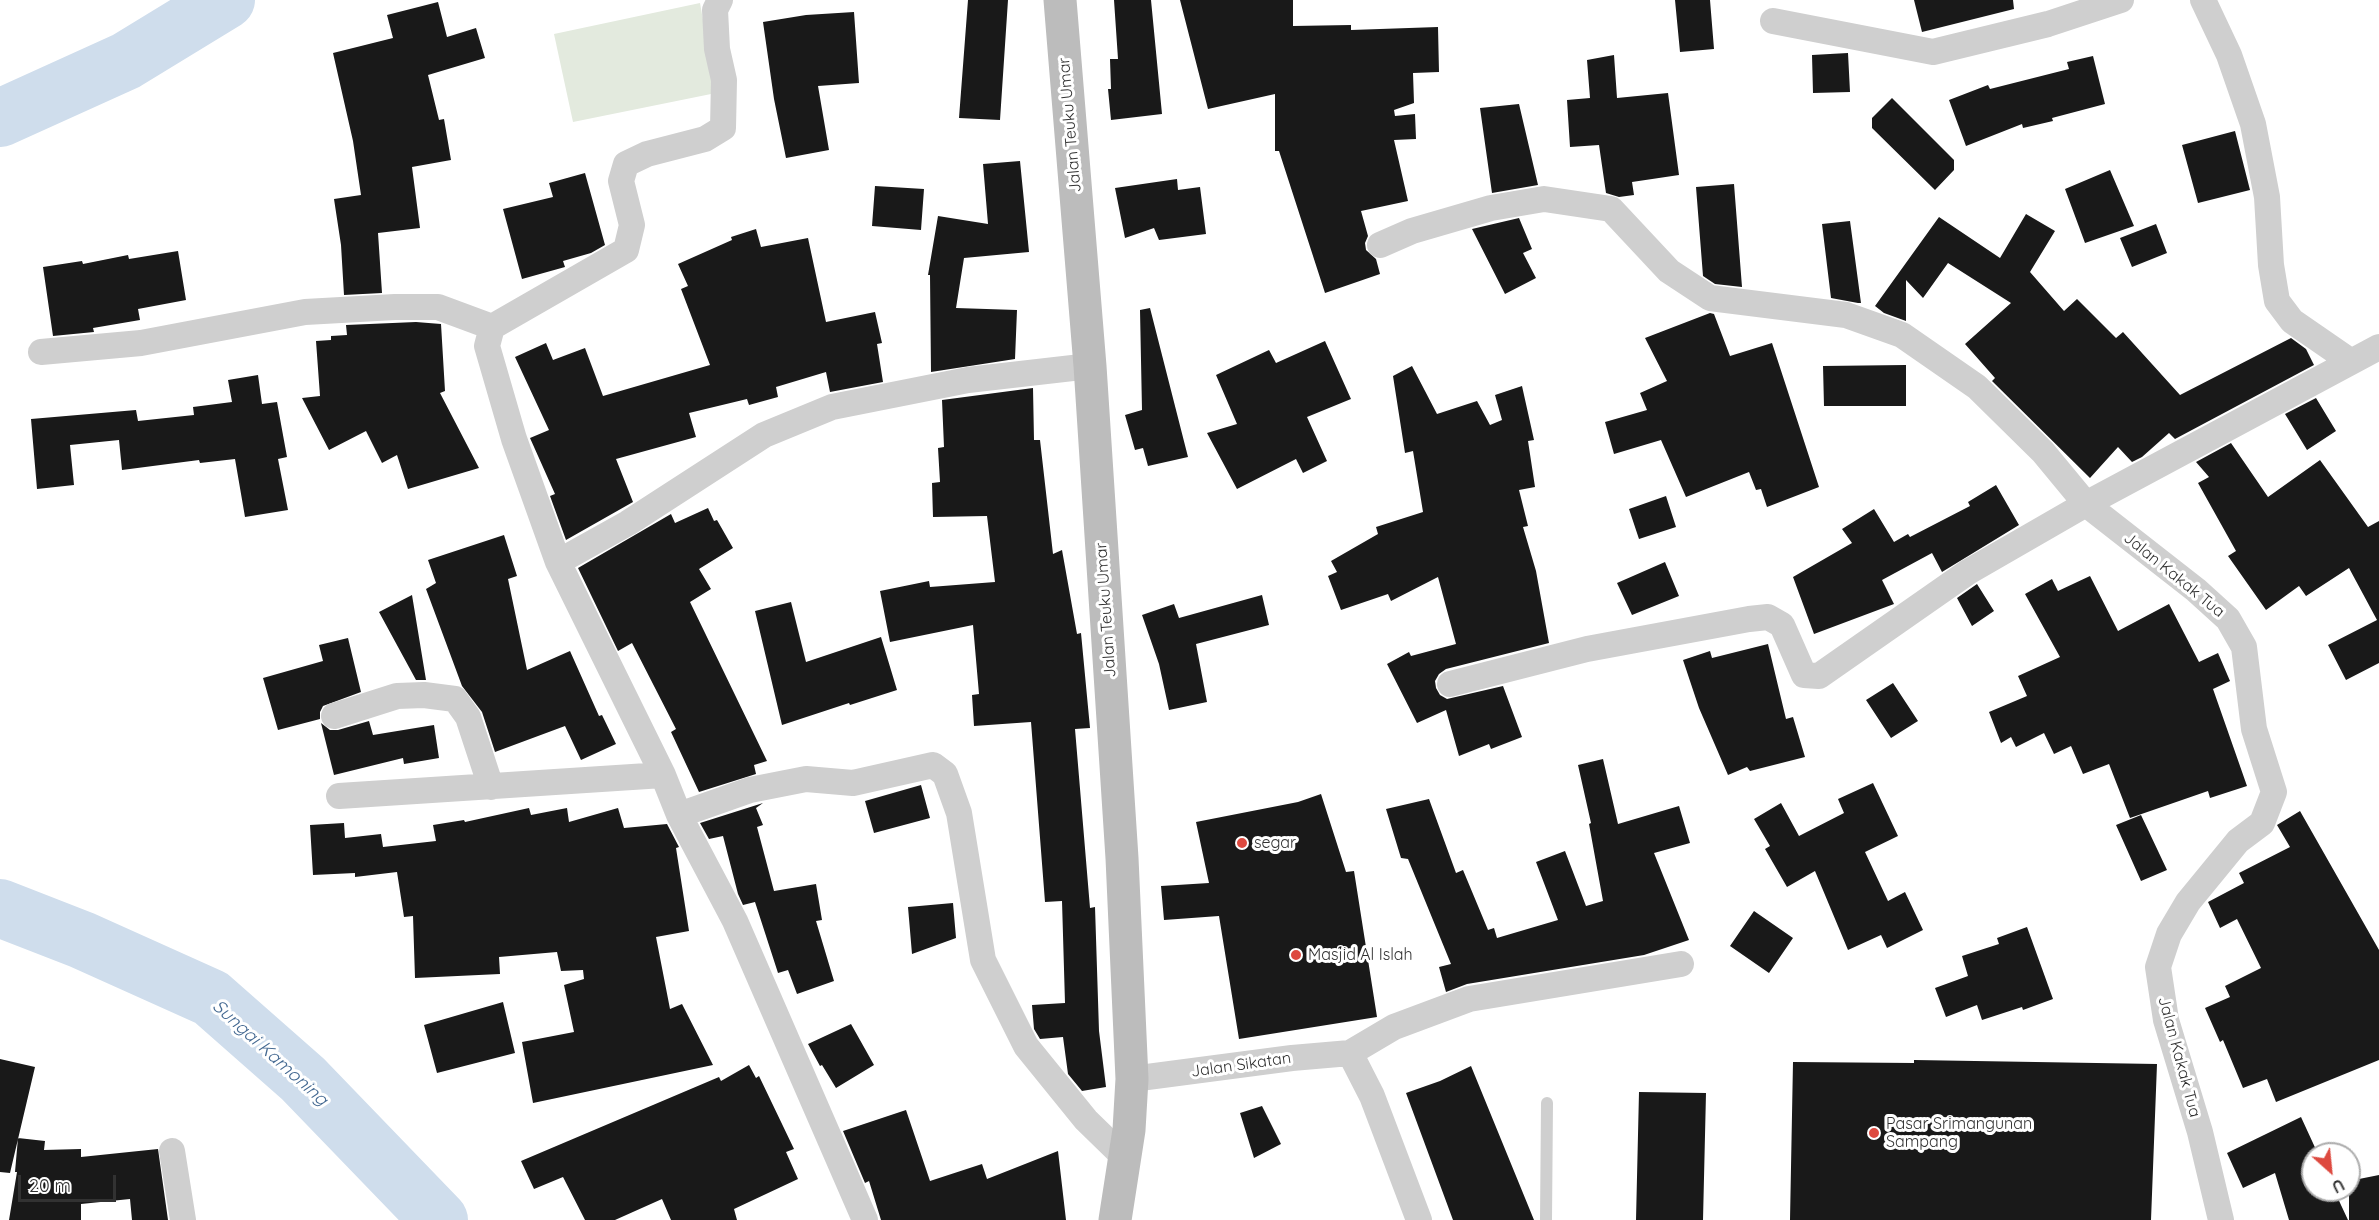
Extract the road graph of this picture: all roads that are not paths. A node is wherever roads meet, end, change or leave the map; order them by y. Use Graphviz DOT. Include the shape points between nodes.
graph roads {
  1 [pos="720,0"];
  2 [pos="1060,0"];
  3 [pos="2121,0"];
  4 [pos="2203,0"];
  5 [pos="1773,21"];
  6 [pos="1380,245"];
  7 [pos="492,327"];
  8 [pos="2379,347"];
  9 [pos="41,352"];
  10 [pos="2350,361"];
  11 [pos="1090,366"];
  12 [pos="2086,504"];
  13 [pos="558,562"];
  14 [pos="1450,684"];
  15 [pos="334,716"];
  16 [pos="663,775"];
  17 [pos="491,787"];
  18 [pos="339,796"];
  19 [pos="680,815"];
  20 [pos="1681,964"];
  21 [pos="1350,1053"];
  22 [pos="1132,1079"];
  23 [pos="1547,1103"];
  24 [pos="172,1151"];
  25 [pos="1125,1158"];
  26 [pos="183,1220"];
  27 [pos="865,1220"];
  28 [pos="1115,1220"];
  29 [pos="1419,1220"];
  30 [pos="1546,1220"];
  31 [pos="2221,1220"];
  1 -- 7 [label="street" via="715,10 724,80 723,128 705,139 647,154 626,164 621,181 632,225 626,250"];
  2 -- 11 [label="street, Jalan Teuku Umar"];
  3 -- 5 [label="street" via="2048,24 1933,52"];
  4 -- 10 [label="street" via="2229,54 2253,124 2267,197 2277,302 2292,321"];
  6 -- 12 [label="street, Jalan Kakak Tua" via="1412,231 1491,208 1544,200 1611,209 1669,270 1710,298 1846,315 1902,335 1977,387 2043,452"];
  7 -- 9 [label="street" via="438,307 395,307 305,312 141,343"];
  7 -- 13 [label="street" via="487,346 514,439"];
  8 -- 10 [label="street"];
  10 -- 12 [label="street"];
  11 -- 13 [label="street" via="968,380 832,407 764,435 627,523"];
  11 -- 22 [label="street, Jalan Teuku Umar" via="1122,858"];
  12 -- 14 [label="street" via="1968,572 1819,676 1804,675 1782,626 1767,617 1587,649"];
  12 -- 31 [label="street, Jalan Kakak Tua" via="2228,619 2244,647 2254,729 2274,792 2262,823 2238,840 2188,902 2169,934 2158,967 2166,1020"];
  13 -- 16 [label="street"];
  15 -- 17 [label="street" via="397,696 424,694 455,699 468,717"];
  16 -- 17 [label="street"];
  16 -- 19 [label="street"];
  17 -- 18 [label="street"];
  19 -- 25 [label="street" via="750,790 807,779 853,783 933,765 945,774 959,813 983,960 1026,1046 1086,1120"];
  19 -- 27 [label="street" via="735,921"];
  20 -- 21 [label="street" via="1469,999 1394,1027"];
  21 -- 22 [label="street, Jalan Sikatan"];
  21 -- 29 [label="street" via="1372,1096"];
  22 -- 25 [label="street, Jalan Teuku Umar"];
  23 -- 30 [label="lane"];
  24 -- 26 [label="street"];
  25 -- 28 [label="street, Jalan Teuku Umar"];
}
